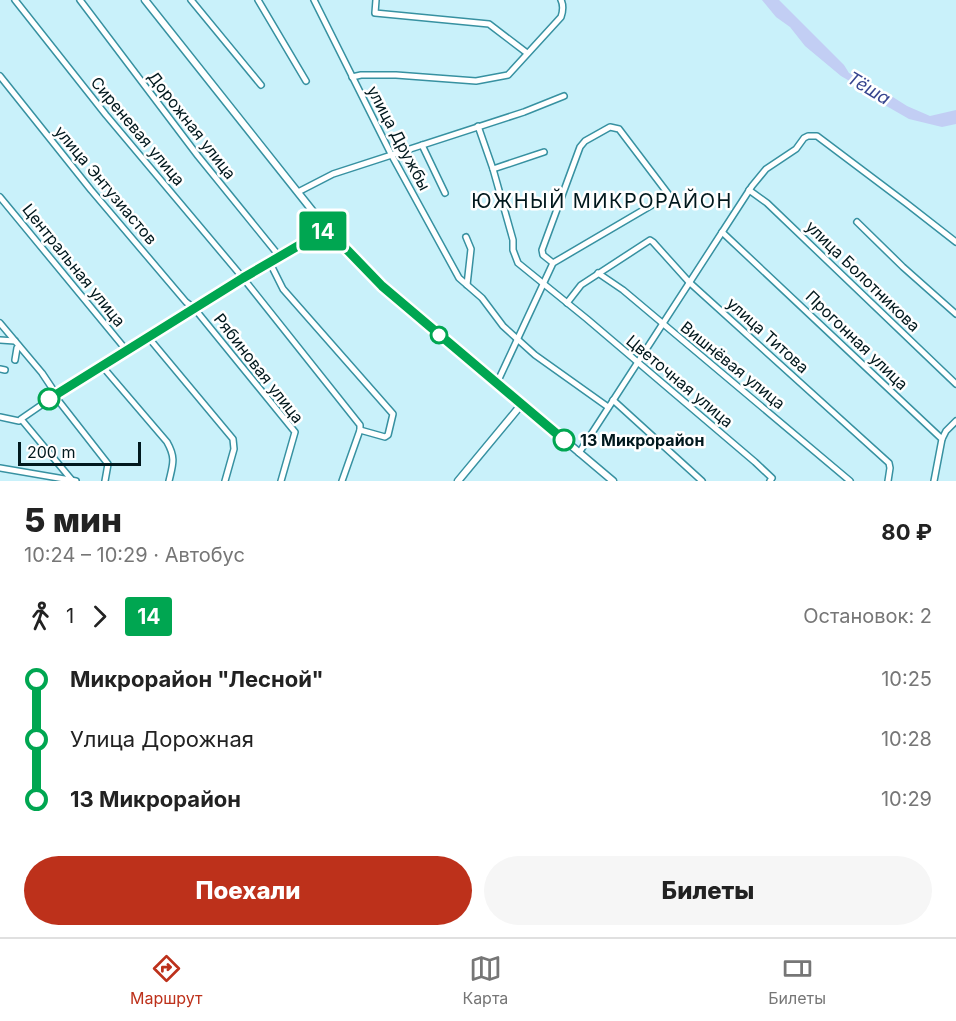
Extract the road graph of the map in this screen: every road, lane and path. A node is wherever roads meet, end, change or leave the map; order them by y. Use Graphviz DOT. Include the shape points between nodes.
graph roads {
  1 [pos="15,0"];
  2 [pos="80,0"];
  3 [pos="145,0"];
  4 [pos="191,0"];
  5 [pos="258,0"];
  6 [pos="314,0"];
  7 [pos="376,0"];
  8 [pos="562,2"];
  9 [pos="527,53"];
  10 [pos="0,76"];
  11 [pos="352,77"];
  12 [pos="306,81"];
  13 [pos="261,85"];
  14 [pos="564,96"];
  15 [pos="478,126"];
  16 [pos="422,145"];
  17 [pos="544,152"];
  18 [pos="392,154"];
  19 [pos="493,169"];
  20 [pos="748,190"];
  21 [pos="298,192"];
  22 [pos="445,194"];
  23 [pos="0,197"];
  24 [pos="857,222"];
  25 [pos="327,229"];
  26 [pos="722,232"];
  27 [pos="466,237"];
  28 [pos="956,242"];
  29 [pos="280,257"];
  30 [pos="270,263"];
  31 [pos="553,263"];
  32 [pos="598,273"];
  33 [pos="243,278"];
  34 [pos="689,282"];
  35 [pos="544,283"];
  36 [pos="467,285"];
  37 [pos="567,303"];
  38 [pos="194,308"];
  39 [pos="956,314"];
  40 [pos="0,323"];
  41 [pos="663,325"];
  42 [pos="148,337"];
  43 [pos="518,339"];
  44 [pos="0,340"];
  45 [pos="17,344"];
  46 [pos="127,351"];
  47 [pos="15,360"];
  48 [pos="637,363"];
  49 [pos="102,366"];
  50 [pos="496,383"];
  51 [pos="956,384"];
  52 [pos="55,394"];
  53 [pos="613,400"];
  54 [pos="521,405"];
  55 [pos="608,407"];
  56 [pos="0,417"];
  57 [pos="20,420"];
  58 [pos="956,421"];
  59 [pos="360,430"];
  60 [pos="942,439"];
  61 [pos="579,453"];
  62 [pos="0,468"];
  63 [pos="37,474"];
  64 [pos="33,481"];
  65 [pos="75,481"];
  66 [pos="105,481"];
  67 [pos="169,481"];
  68 [pos="225,481"];
  69 [pos="281,481"];
  70 [pos="342,481"];
  71 [pos="458,481"];
  72 [pos="613,481"];
  73 [pos="702,481"];
  74 [pos="770,481"];
  75 [pos="850,481"];
  76 [pos="888,481"];
  77 [pos="934,481"];
  1 -- 33 [label="street, Сиреневая улица"];
  2 -- 29 [label="street, Дорожная улица"];
  3 -- 21 [label="main road"];
  4 -- 13 [label="street"];
  5 -- 12 [label="street"];
  6 -- 11 [label="street, улица Дружбы"];
  7 -- 9 [label="street" via="377,13 489,24"];
  8 -- 9 [label="street" via="561,17"];
  9 -- 11 [label="street" via="508,75 476,81"];
  10 -- 38 [label="street, улица Энтузиастов" via="91,190"];
  11 -- 18 [label="street, улица Дружбы"];
  14 -- 15 [label="street"];
  15 -- 16 [label="street"];
  15 -- 19 [label="street, Цветочная улица"];
  16 -- 18 [label="street"];
  16 -- 22 [label="street"];
  17 -- 19 [label="street"];
  18 -- 21 [label="street" via="333,174"];
  18 -- 36 [label="street, улица Дружбы" via="459,278"];
  19 -- 35 [label="street, Цветочная улица" via="518,263"];
  20 -- 26 [label="street"];
  20 -- 28 [label="street" via="766,169 796,149 804,138 817,136"];
  20 -- 51 [label="street, улица Болотникова" via="767,203"];
  21 -- 25 [label="main road"];
  23 -- 46 [label="street, Центральная улица"];
  24 -- 39 [label="street"];
  25 -- 29 [label="street"];
  25 -- 50 [label="main road" via="382,286"];
  26 -- 34 [label="street"];
  26 -- 60 [label="street, Прогонная улица"];
  27 -- 36 [label="street" via="471,249"];
  29 -- 30 [label="street"];
  30 -- 33 [label="street"];
  30 -- 59 [label="street" via="283,289 393,414 385,437"];
  31 -- 31 [label="street" via="542,250 580,147 610,127 619,129 669,195"];
  31 -- 35 [label="street"];
  32 -- 34 [label="street, улица Титова" via="650,240"];
  32 -- 37 [label="street" via="581,285"];
  32 -- 41 [label="street, Вишнёвая улица"];
  33 -- 38 [label="street"];
  33 -- 59 [label="street, Сиреневая улица" via="354,417"];
  34 -- 41 [label="street"];
  34 -- 76 [label="street, улица Титова" via="889,463"];
  35 -- 37 [label="street, Цветочная улица"];
  35 -- 43 [label="street"];
  36 -- 43 [label="street, улица Дружбы"];
  37 -- 48 [label="street, Цветочная улица"];
  38 -- 42 [label="street"];
  38 -- 69 [label="street, Рябиновая улица" via="295,432"];
  40 -- 45 [label="street"];
  41 -- 48 [label="street"];
  41 -- 75 [label="street, Вишнёвая улица"];
  42 -- 46 [label="street"];
  42 -- 68 [label="street" via="233,439"];
  43 -- 50 [label="street"];
  43 -- 55 [label="street, улица Дружбы"];
  44 -- 45 [label="street"];
  45 -- 47 [label="street"];
  45 -- 52 [label="street"];
  46 -- 49 [label="street"];
  48 -- 53 [label="street"];
  48 -- 74 [label="street, Цветочная улица" via="755,462 772,478"];
  49 -- 52 [label="street"];
  49 -- 67 [label="street" via="173,452"];
  50 -- 54 [label="main road"];
  52 -- 57 [label="street"];
  52 -- 66 [label="street" via="108,464"];
  53 -- 55 [label="street"];
  53 -- 73 [label="street"];
  54 -- 61 [label="main road"];
  54 -- 71 [label="main road"];
  55 -- 61 [label="street"];
  56 -- 57 [label="street"];
  57 -- 65 [label="street"];
  58 -- 60 [label="street"];
  59 -- 70 [label="street"];
  60 -- 77 [label="street"];
  61 -- 72 [label="main road"];
  62 -- 63 [label="street"];
  63 -- 64 [label="street"];
  63 -- 65 [label="street"];
}
